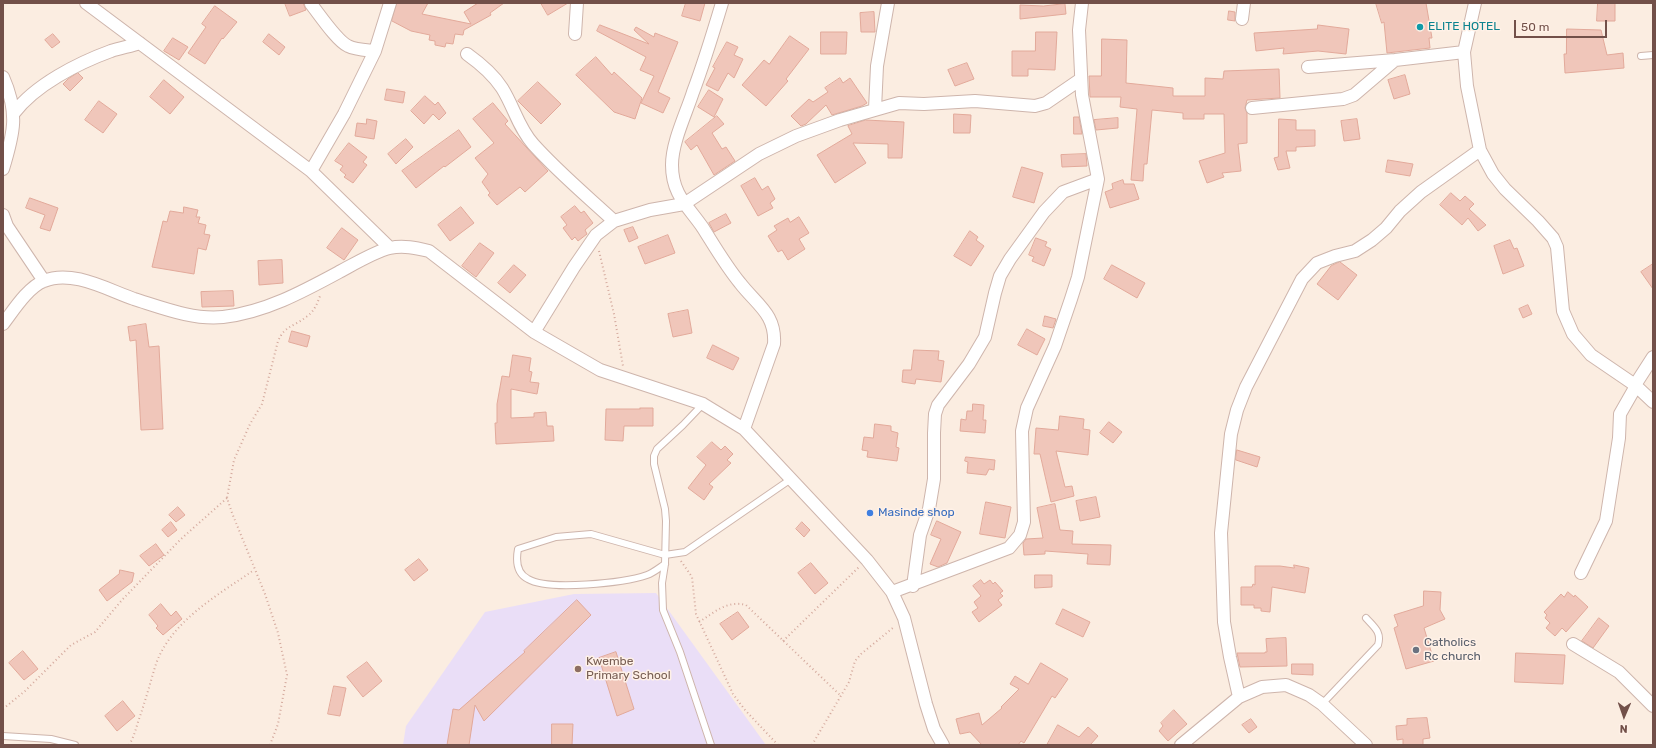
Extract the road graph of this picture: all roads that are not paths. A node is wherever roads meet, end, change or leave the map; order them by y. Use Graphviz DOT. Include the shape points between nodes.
graph roads {
  1 [pos="86,3"];
  2 [pos="390,3"];
  3 [pos="577,3"];
  4 [pos="722,3"];
  5 [pos="888,3"];
  6 [pos="1082,3"];
  7 [pos="1244,3"];
  8 [pos="1475,3"];
  9 [pos="311,4"];
  10 [pos="1242,19"];
  11 [pos="575,34"];
  12 [pos="140,43"];
  13 [pos="375,51"];
  14 [pos="1464,52"];
  15 [pos="467,54"];
  16 [pos="1653,55"];
  17 [pos="1641,56"];
  18 [pos="1395,60"];
  19 [pos="1308,68"];
  20 [pos="3,77"];
  21 [pos="1080,79"];
  22 [pos="1252,108"];
  23 [pos="875,109"];
  24 [pos="14,113"];
  25 [pos="1480,150"];
  26 [pos="3,169"];
  27 [pos="311,171"];
  28 [pos="1098,179"];
  29 [pos="684,204"];
  30 [pos="3,215"];
  31 [pos="614,221"];
  32 [pos="390,248"];
  33 [pos="44,281"];
  34 [pos="3,324"];
  35 [pos="534,332"];
  36 [pos="1653,357"];
  37 [pos="1635,385"];
  38 [pos="1653,402"];
  39 [pos="703,404"];
  40 [pos="744,429"];
  41 [pos="791,479"];
  42 [pos="665,555"];
  43 [pos="665,564"];
  44 [pos="1581,572"];
  45 [pos="912,586"];
  46 [pos="892,592"];
  47 [pos="1366,618"];
  48 [pos="1573,644"];
  49 [pos="1239,697"];
  50 [pos="1322,704"];
  51 [pos="1653,706"];
  52 [pos="3,736"];
  53 [pos="75,745"];
  54 [pos="711,745"];
  55 [pos="943,745"];
  56 [pos="1181,745"];
  57 [pos="1366,745"];
  1 -- 12 [label="street"];
  2 -- 13 [label="street"];
  3 -- 11 [label="street"];
  4 -- 29 [label="street" via="674,148 673,177 676,190"];
  5 -- 23 [label="street" via="877,66"];
  6 -- 21 [label="street" via="1079,30"];
  7 -- 10 [label="street"];
  8 -- 14 [label="street"];
  9 -- 13 [label="street" via="347,46"];
  12 -- 24 [label="street" via="112,50 66,73 40,89"];
  12 -- 27 [label="street"];
  13 -- 27 [label="street" via="344,114"];
  14 -- 18 [label="street"];
  14 -- 25 [label="street" via="1467,86"];
  15 -- 31 [label="street" via="495,78 533,144"];
  16 -- 17 [label="lane"];
  18 -- 19 [label="street"];
  18 -- 22 [label="street" via="1354,95 1343,99"];
  20 -- 24 [label="street"];
  21 -- 23 [label="street" via="1046,103 1035,106 975,101 899,103"];
  21 -- 28 [label="street"];
  23 -- 29 [label="street" via="796,136 759,154"];
  24 -- 26 [label="street" via="11,145"];
  25 -- 37 [label="street" via="1493,174 1505,189 1553,238 1557,247 1563,311 1573,334 1591,355"];
  25 -- 49 [label="street" via="1421,192 1372,240 1355,251 1317,263 1302,279 1246,387 1231,434 1221,534 1224,622"];
  27 -- 32 [label="street"];
  28 -- 45 [label="street" via="1063,192 1044,212 1010,259 994,293 985,337 969,364 938,405 935,414 934,479 929,509 920,535"];
  28 -- 45 [label="street" via="1078,277 1055,346 1027,408 1022,431 1024,522 1020,535 1009,548"];
  29 -- 31 [label="street" via="650,210"];
  29 -- 40 [label="street" via="720,257 769,316 773,325 774,344"];
  30 -- 33 [label="street" via="7,226"];
  31 -- 35 [label="street" via="596,236 570,272"];
  32 -- 33 [label="street" via="359,261 287,299 251,312 222,317 194,316 134,299 78,278"];
  32 -- 35 [label="street" via="409,246 429,251"];
  33 -- 34 [label="street" via="23,297"];
  35 -- 39 [label="street" via="600,370"];
  36 -- 37 [label="street"];
  37 -- 38 [label="street"];
  37 -- 44 [label="street" via="1620,414 1619,438 1606,521"];
  39 -- 40 [label="street"];
  39 -- 42 [label="lane" via="654,456 665,509"];
  40 -- 41 [label="street"];
  41 -- 42 [label="lane" via="686,552"];
  41 -- 46 [label="street" via="867,560"];
  42 -- 43 [label="lane"];
  42 -- 43 [label="lane" via="591,534 556,537 518,549 516,562 527,579 543,584 602,585 647,575"];
  43 -- 54 [label="lane" via="662,583 663,610"];
  45 -- 46 [label="street"];
  46 -- 55 [label="street" via="904,618 934,729"];
  47 -- 50 [label="lane" via="1378,631 1378,645"];
  48 -- 51 [label="street" via="1619,672"];
  49 -- 50 [label="street" via="1262,687 1286,685"];
  49 -- 56 [label="street"];
  50 -- 57 [label="street"];
  52 -- 53 [label="lane" via="51,739"];
}
